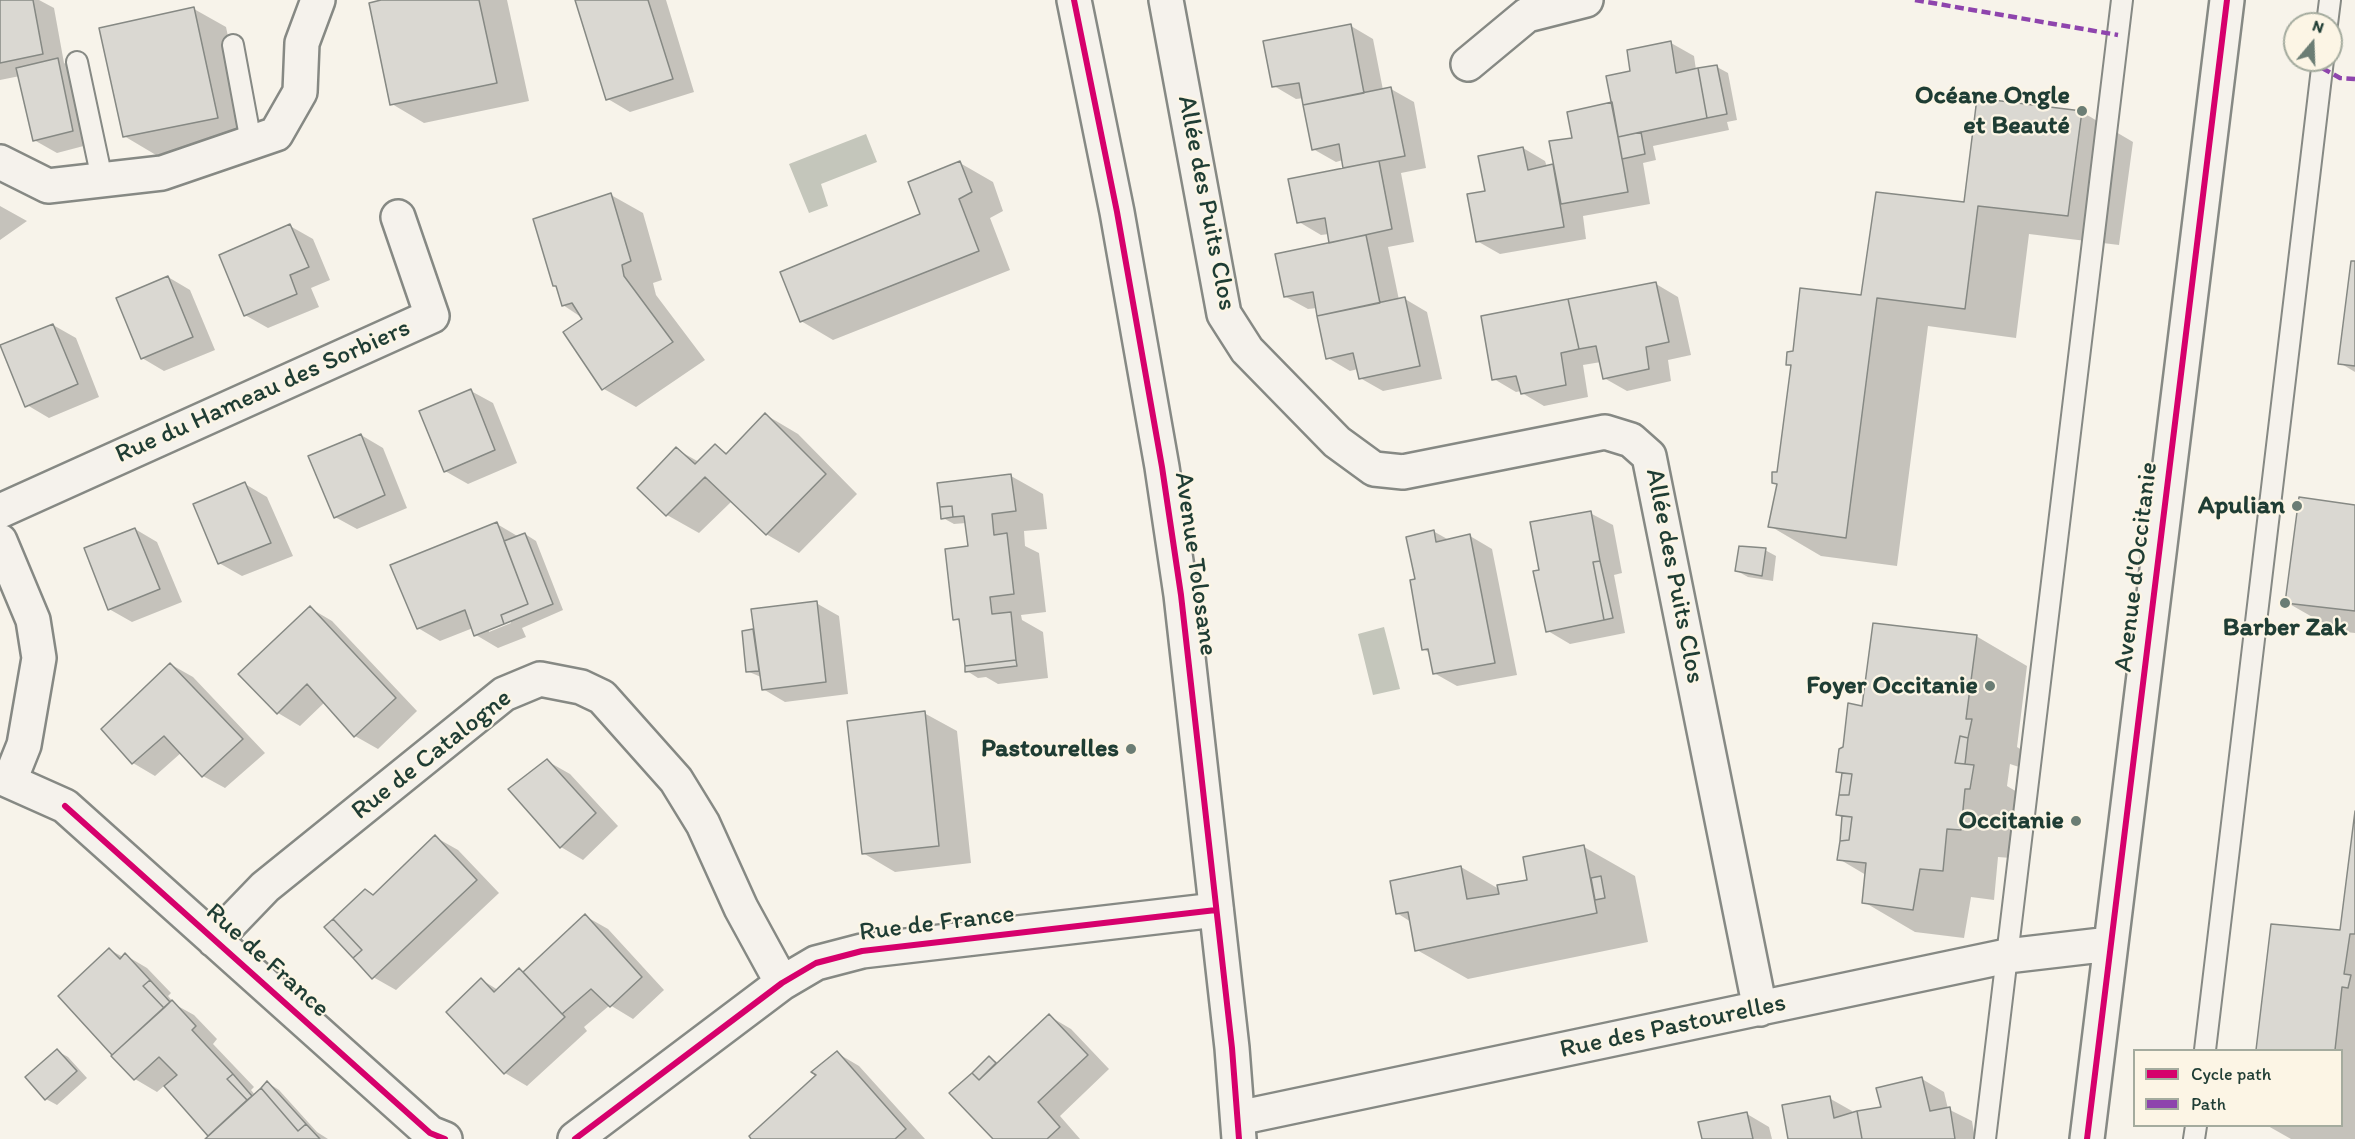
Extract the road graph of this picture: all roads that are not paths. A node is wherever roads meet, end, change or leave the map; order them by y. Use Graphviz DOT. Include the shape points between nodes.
graph roads {
  1 [pos="318,0"];
  2 [pos="1074,0"];
  3 [pos="1166,0"];
  4 [pos="1586,0"];
  5 [pos="2122,0"];
  6 [pos="2227,0"];
  7 [pos="233,45"];
  8 [pos="77,62"];
  9 [pos="1468,64"];
  10 [pos="2322,72"];
  11 [pos="251,142"];
  12 [pos="0,162"];
  13 [pos="102,179"];
  14 [pos="398,217"];
  15 [pos="0,511"];
  16 [pos="0,542"];
  17 [pos="5,778"];
  18 [pos="1216,910"];
  19 [pos="214,940"];
  20 [pos="2110,944"];
  21 [pos="2007,956"];
  22 [pos="782,983"];
  23 [pos="1760,1009"];
  24 [pos="2205,1049"];
  25 [pos="1239,1128"];
  26 [pos="445,1139"];
  27 [pos="575,1139"];
  28 [pos="1985,1139"];
  29 [pos="2087,1139"];
  1 -- 11 [label="street" via="302,43 300,92 276,134"];
  2 -- 18 [label="street, Avenue Tolosane" via="1162,467 1181,595"];
  3 -- 23 [label="street, Allée des Puits Clos" via="1224,314 1247,350 1337,442 1374,469 1403,472 1605,432 1631,440 1649,456"];
  4 -- 9 [label="street" via="1527,15"];
  5 -- 21 [label="lane"];
  6 -- 20 [label="street, Avenue d'Occitanie"];
  7 -- 11 [label="lane"];
  8 -- 13 [label="lane"];
  10 -- 24 [label="lane"];
  11 -- 13 [label="street" via="162,173"];
  12 -- 13 [label="street" via="48,186"];
  14 -- 15 [label="street, Rue du Hameau des Sorbiers" via="432,316"];
  16 -- 17 [label="street" via="33,620 39,658 24,745"];
  17 -- 19 [label="street, Rue de France" via="65,806"];
  18 -- 22 [label="street, Rue de France" via="862,951 816,963"];
  18 -- 25 [label="street, Avenue Tolosane"];
  19 -- 22 [label="street, Rue de Catalogne" via="265,887 495,701 540,679 581,687 602,697 676,780 703,824 741,908"];
  19 -- 26 [label="street, Rue de France" via="430,1133"];
  20 -- 21 [label="street, Rue des Pastourelles"];
  20 -- 29 [label="street, Avenue d'Occitanie"];
  21 -- 23 [label="street, Rue des Pastourelles"];
  21 -- 28 [label="lane"];
  22 -- 27 [label="street, Rue de France"];
  23 -- 25 [label="street, Rue des Pastourelles"];
}
